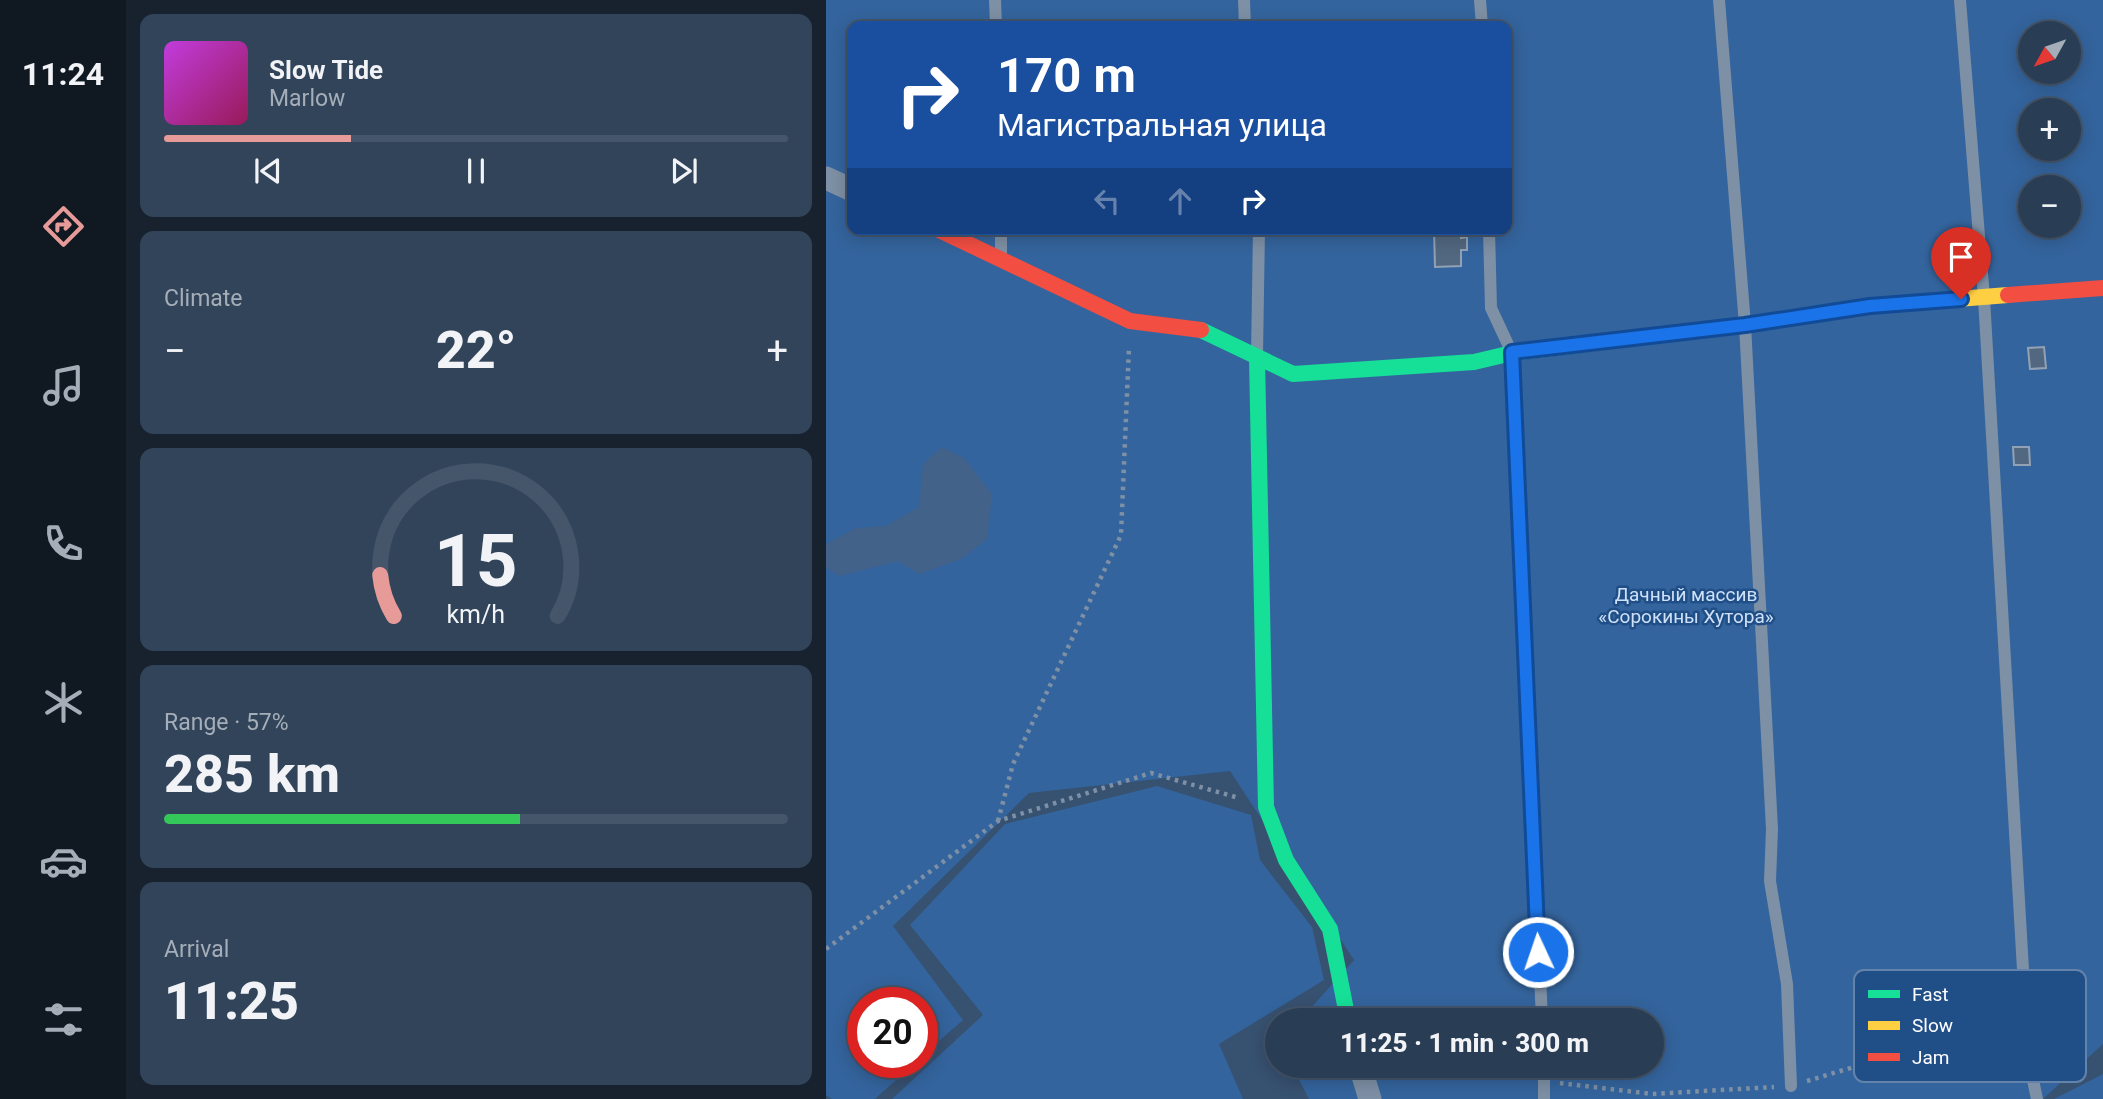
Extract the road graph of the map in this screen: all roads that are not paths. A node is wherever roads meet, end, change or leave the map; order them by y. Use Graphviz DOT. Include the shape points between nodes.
graph roads {
  1 [pos="995,0"];
  2 [pos="1244,0"];
  3 [pos="1480,0"];
  4 [pos="1719,0"];
  5 [pos="1960,0"];
  6 [pos="996,21"];
  7 [pos="1245,21"];
  8 [pos="1482,21"];
  9 [pos="826,178"];
  10 [pos="847,188"];
  11 [pos="950,235"];
  12 [pos="1001,235"];
  13 [pos="1259,235"];
  14 [pos="1489,235"];
  15 [pos="1001,259"];
  16 [pos="2103,288"];
  17 [pos="1984,298"];
  18 [pos="1745,325"];
  19 [pos="1512,352"];
  20 [pos="1257,358"];
  21 [pos="2023,970"];
  22 [pos="1346,1008"];
  23 [pos="1541,1008"];
  24 [pos="1364,1078"];
  25 [pos="1544,1078"];
  26 [pos="1791,1086"];
  27 [pos="1370,1099"];
  28 [pos="1544,1099"];
  1 -- 6 [label="lane"];
  2 -- 7 [label="lane"];
  3 -- 8 [label="lane"];
  4 -- 18 [label="lane"];
  5 -- 17 [label="lane"];
  9 -- 10 [label="street"];
  11 -- 15 [label="street"];
  12 -- 15 [label="lane"];
  13 -- 20 [label="lane"];
  14 -- 19 [label="lane" via="1491,309"];
  15 -- 20 [label="street" via="1130,321 1194,327"];
  16 -- 17 [label="street"];
  17 -- 18 [label="street" via="1870,306"];
  17 -- 21 [label="lane"];
  18 -- 19 [label="street"];
  18 -- 26 [label="lane" via="1772,829 1770,881 1787,984"];
  19 -- 20 [label="street" via="1474,362 1293,373"];
  19 -- 23 [label="lane"];
  20 -- 22 [label="street" via="1266,807 1286,860 1330,929"];
  24 -- 27 [label="street"];
  25 -- 28 [label="lane"];
}
